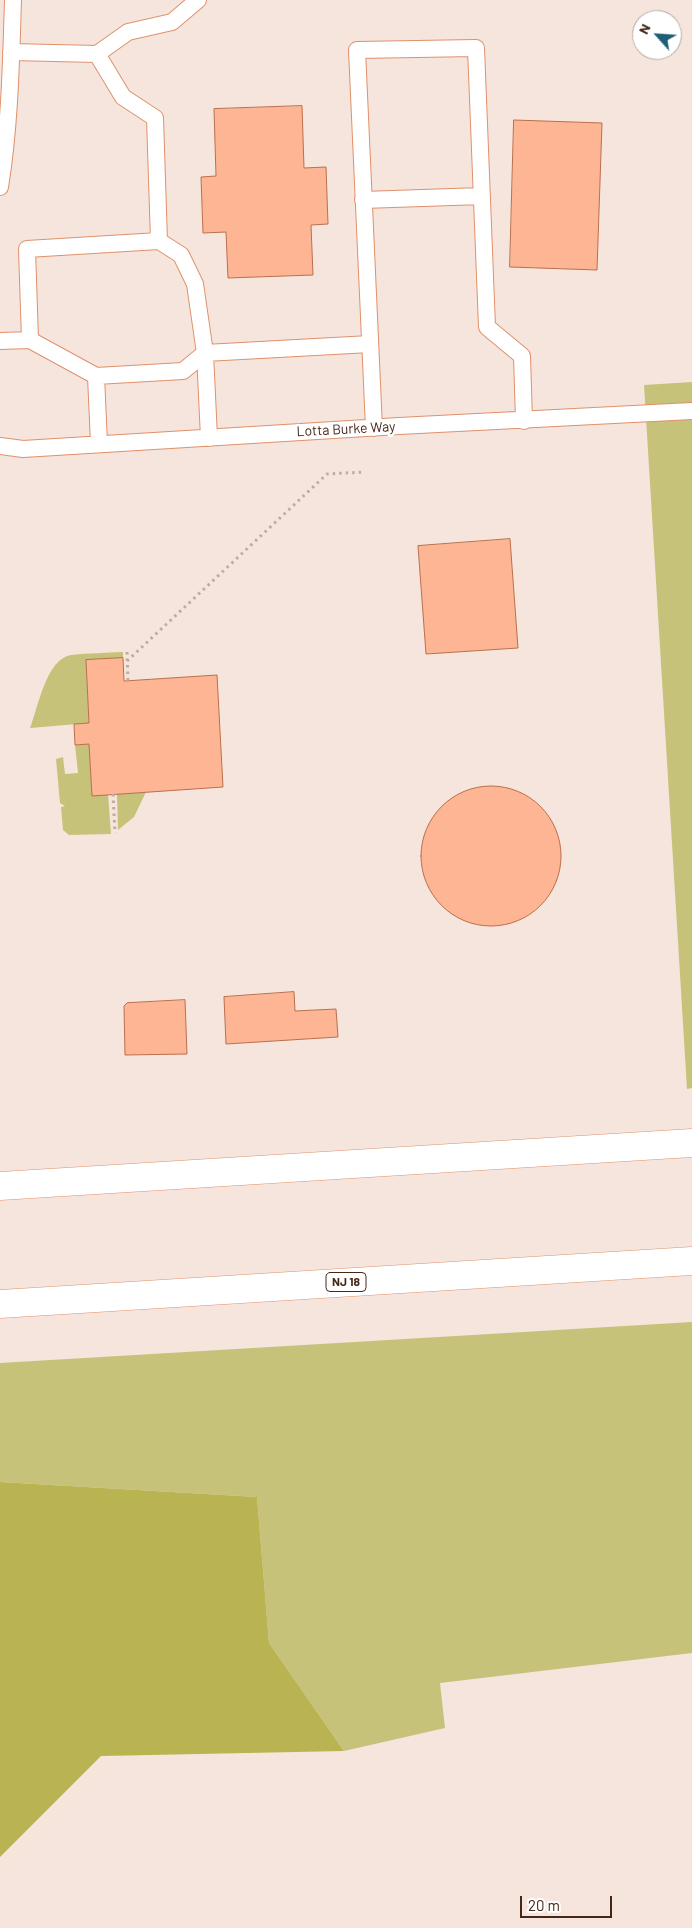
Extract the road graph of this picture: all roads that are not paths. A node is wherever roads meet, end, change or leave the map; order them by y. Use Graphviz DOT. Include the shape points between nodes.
graph roads {
  1 [pos="13,0"];
  2 [pos="198,0"];
  3 [pos="11,52"];
  4 [pos="97,54"];
  5 [pos="0,187"];
  6 [pos="482,196"];
  7 [pos="363,200"];
  8 [pos="159,241"];
  9 [pos="30,340"];
  10 [pos="0,341"];
  11 [pos="370,344"];
  12 [pos="205,353"];
  13 [pos="96,376"];
  14 [pos="692,411"];
  15 [pos="524,421"];
  16 [pos="374,428"];
  17 [pos="210,438"];
  18 [pos="99,444"];
  19 [pos="0,446"];
  20 [pos="692,1143"];
  21 [pos="0,1186"];
  22 [pos="692,1261"];
  23 [pos="0,1304"];
  1 -- 3 [label="lane"];
  2 -- 4 [label="lane" via="172,22 128,32"];
  3 -- 4 [label="lane"];
  3 -- 5 [label="lane" via="5,158"];
  4 -- 8 [label="lane" via="123,97 155,118"];
  6 -- 7 [label="lane"];
  6 -- 7 [label="lane" via="476,48 357,50"];
  6 -- 15 [label="lane" via="487,327 522,356"];
  7 -- 11 [label="lane"];
  8 -- 9 [label="lane" via="27,249"];
  8 -- 12 [label="lane" via="181,255 196,284"];
  9 -- 10 [label="lane"];
  9 -- 13 [label="lane"];
  11 -- 12 [label="lane"];
  11 -- 16 [label="lane"];
  12 -- 13 [label="lane" via="183,370"];
  12 -- 17 [label="lane"];
  13 -- 18 [label="lane"];
  14 -- 15 [label="lane, Lotta Burke Way"];
  15 -- 16 [label="lane, Lotta Burke Way"];
  16 -- 17 [label="lane, Lotta Burke Way"];
  17 -- 18 [label="lane, Lotta Burke Way"];
  18 -- 19 [label="lane, Lotta Burke Way" via="23,449"];
  20 -- 21 [label="highway"];
  22 -- 23 [label="highway, NJ 18"];
}
